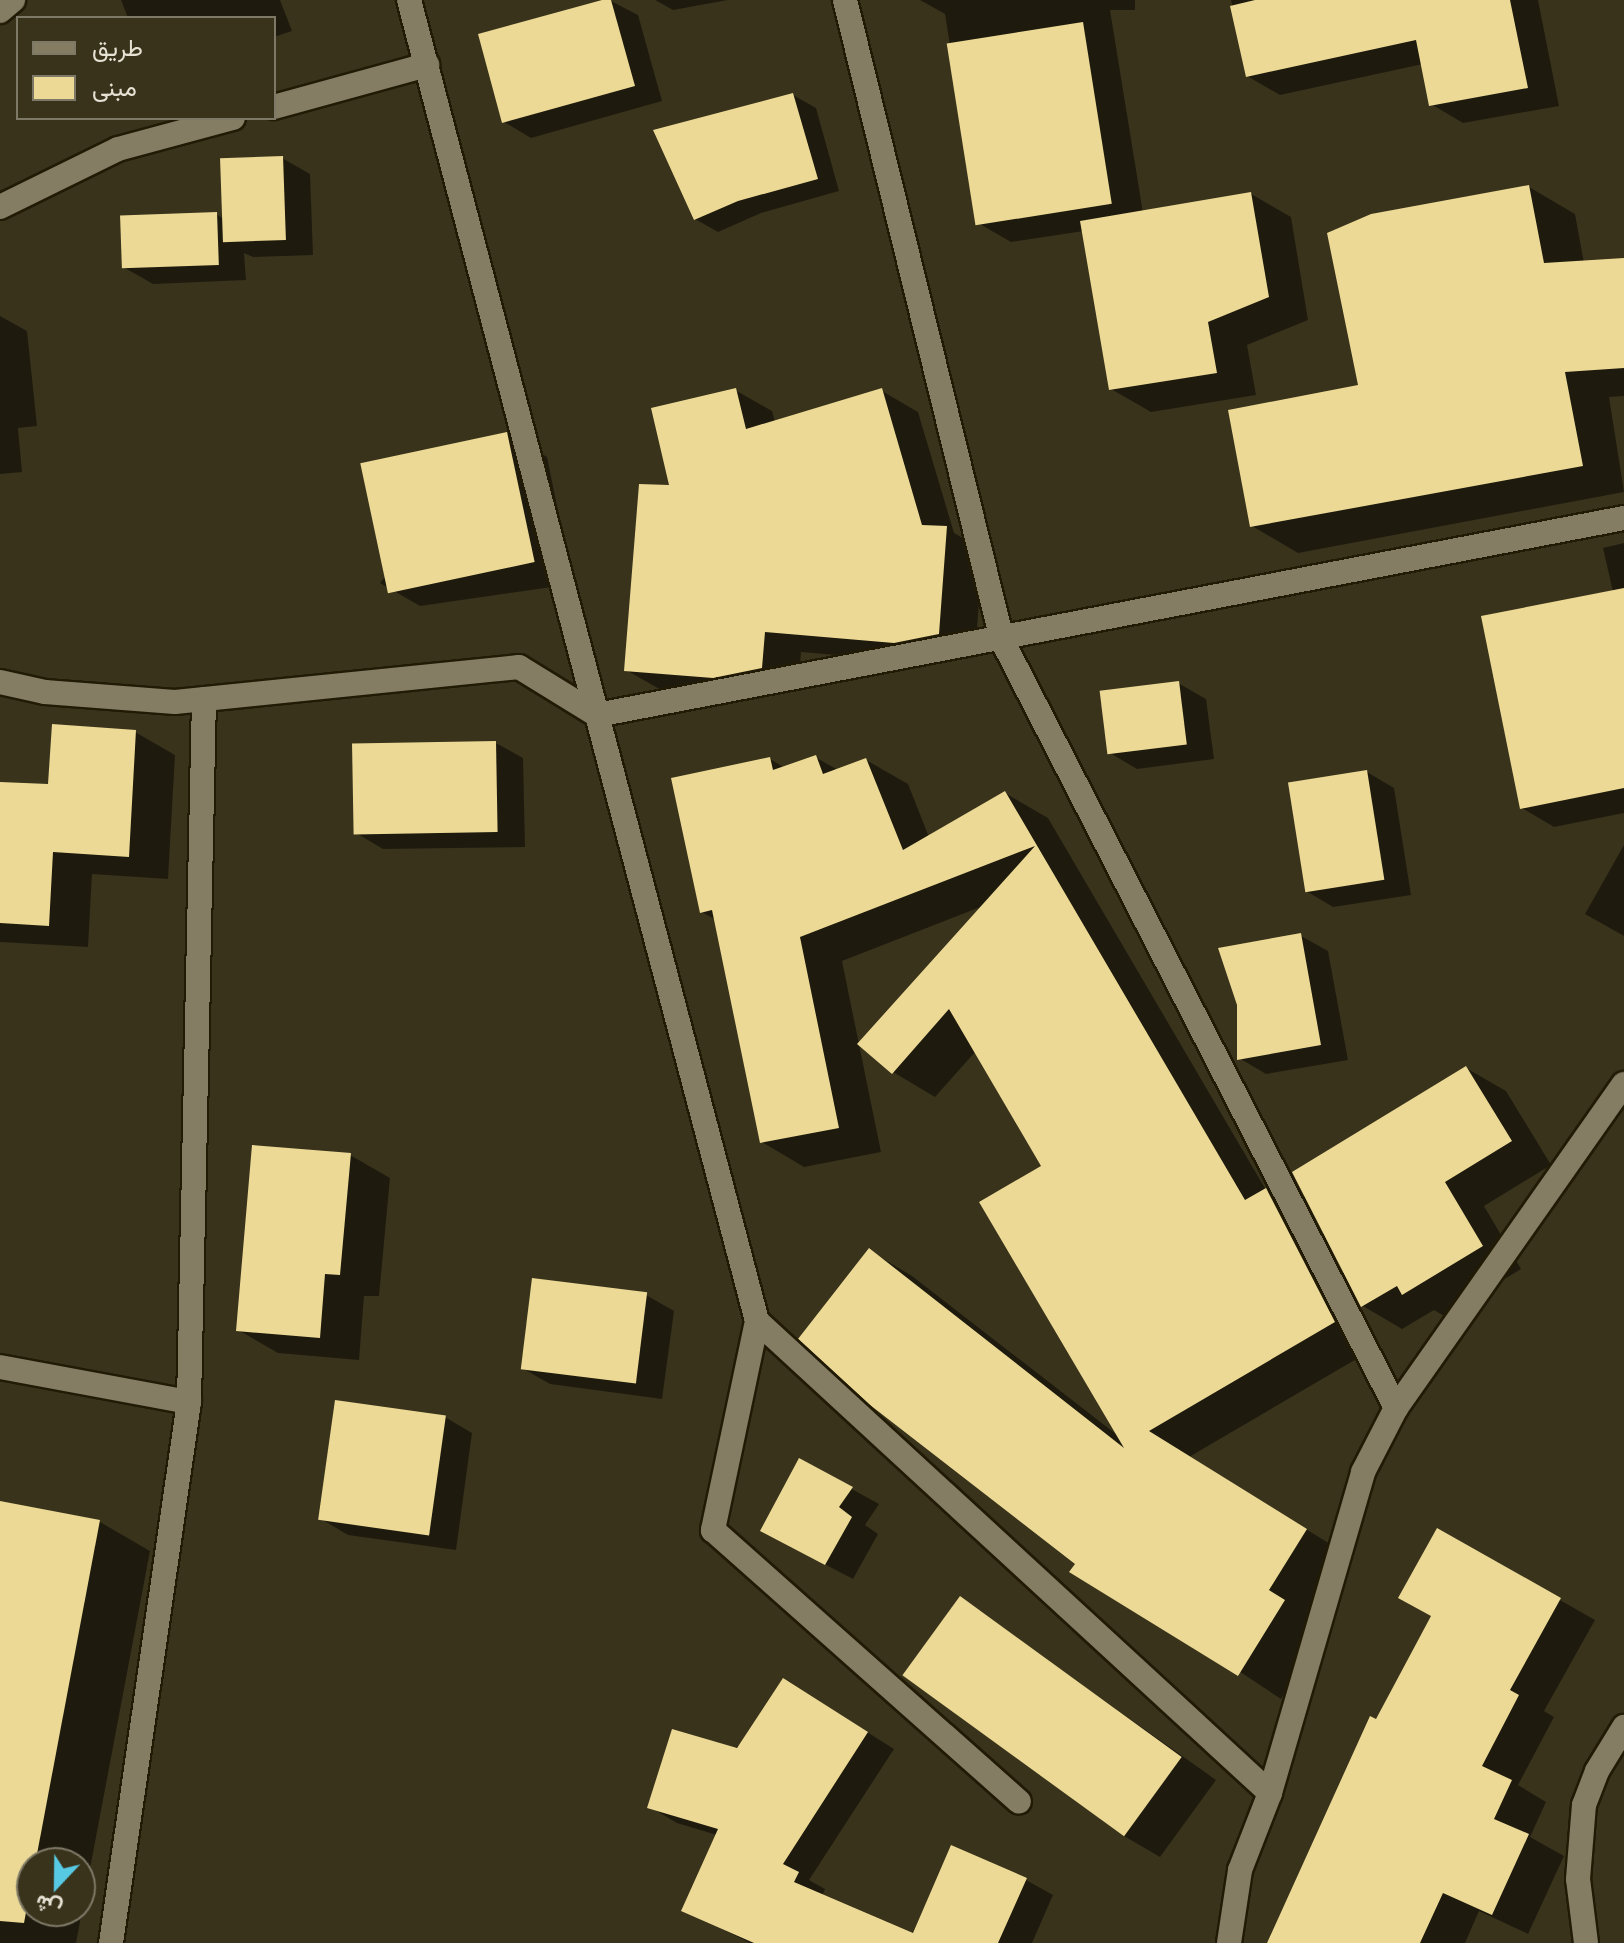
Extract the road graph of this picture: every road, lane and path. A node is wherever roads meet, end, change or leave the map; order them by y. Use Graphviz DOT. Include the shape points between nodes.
graph roads {
  1 [pos="13,0"];
  2 [pos="409,0"];
  3 [pos="845,0"];
  4 [pos="0,11"];
  5 [pos="427,65"];
  6 [pos="276,106"];
  7 [pos="226,120"];
  8 [pos="0,207"];
  9 [pos="1624,518"];
  10 [pos="1002,640"];
  11 [pos="0,682"];
  12 [pos="204,699"];
  13 [pos="597,715"];
  14 [pos="1624,1084"];
  15 [pos="757,1321"];
  16 [pos="0,1367"];
  17 [pos="189,1402"];
  18 [pos="1396,1408"];
  19 [pos="1624,1727"];
  20 [pos="1270,1793"];
  21 [pos="1019,1802"];
  22 [pos="111,1943"];
  23 [pos="1229,1943"];
  24 [pos="1586,1943"];
  1 -- 4 [label="street"];
  2 -- 5 [label="street"];
  3 -- 10 [label="street"];
  5 -- 6 [label="street"];
  5 -- 13 [label="street"];
  7 -- 8 [label="street" via="118,149"];
  9 -- 10 [label="street"];
  10 -- 13 [label="street"];
  10 -- 18 [label="street"];
  11 -- 12 [label="street" via="59,693 175,702"];
  12 -- 13 [label="street" via="519,667"];
  12 -- 17 [label="street"];
  13 -- 15 [label="street"];
  14 -- 18 [label="street"];
  15 -- 20 [label="street"];
  15 -- 21 [label="street" via="713,1530"];
  16 -- 17 [label="street"];
  17 -- 22 [label="street"];
  18 -- 20 [label="street" via="1363,1472"];
  19 -- 24 [label="street" via="1584,1805 1578,1879"];
  20 -- 23 [label="street" via="1240,1870"];
}
